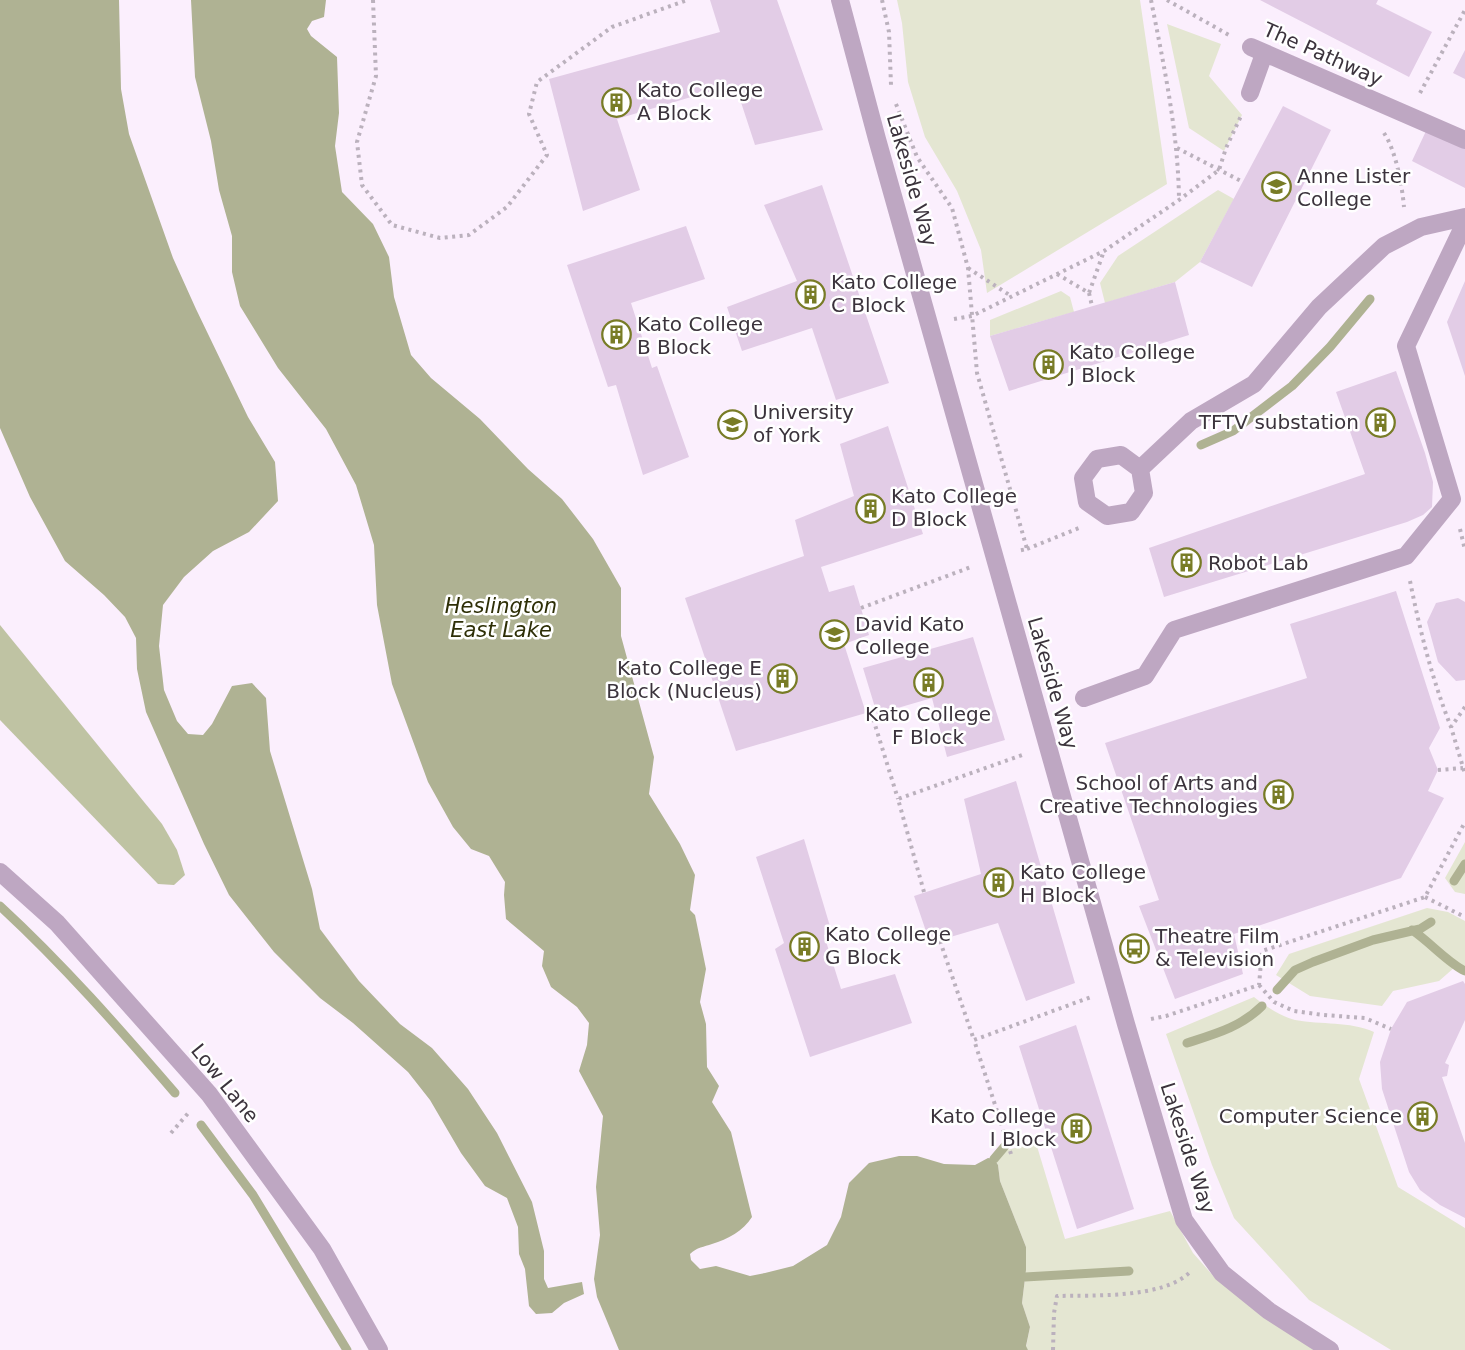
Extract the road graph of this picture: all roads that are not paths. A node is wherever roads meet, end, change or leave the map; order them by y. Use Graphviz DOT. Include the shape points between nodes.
graph roads {
  1 [pos="840,0"];
  2 [pos="1250,93"];
  3 [pos="1465,140"];
  4 [pos="1465,217"];
  5 [pos="1465,223"];
  6 [pos="1140,469"];
  7 [pos="1084,698"];
  8 [pos="0,872"];
  9 [pos="379,1350"];
  10 [pos="1330,1350"];
  1 -- 10 [label="street, Lakeside Way" via="876,139 1184,1220 1222,1273 1261,1305"];
  2 -- 3 [label="street, The Pathway" via="1257,51"];
  4 -- 6 [label="street" via="1421,227 1384,246 1319,307 1254,384 1191,421"];
  5 -- 7 [label="street" via="1406,346 1452,500 1406,556 1174,630 1145,676"];
  6 -- 6 [label="street" via="1144,493 1131,512 1107,516 1087,502 1083,478 1097,459 1121,455"];
  8 -- 9 [label="street, Low Lane" via="57,923 208,1094 322,1249"];
}
